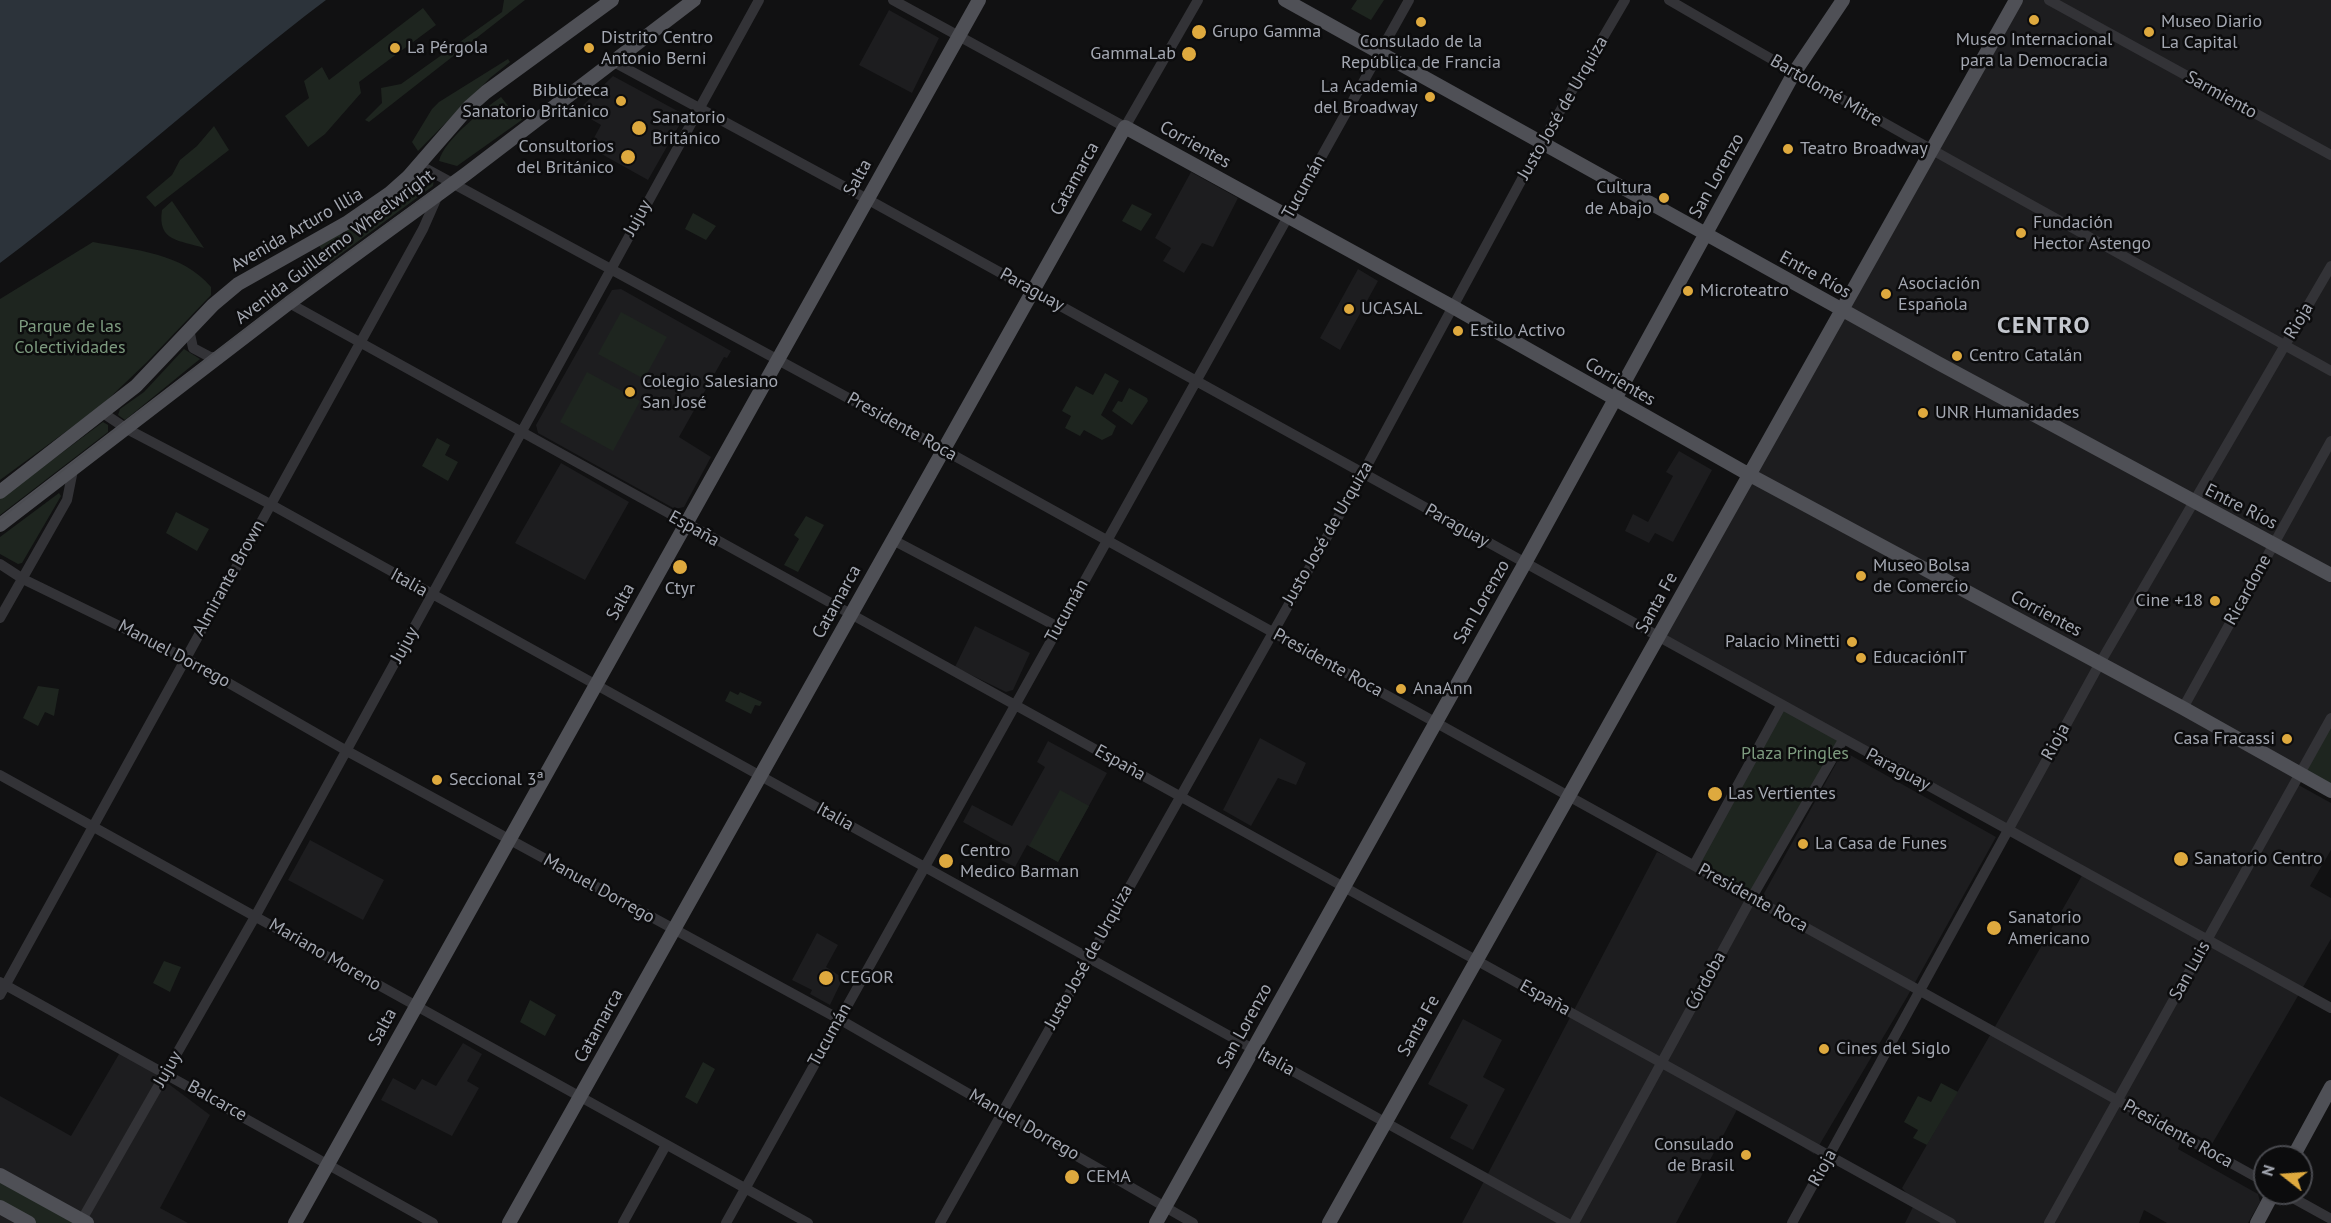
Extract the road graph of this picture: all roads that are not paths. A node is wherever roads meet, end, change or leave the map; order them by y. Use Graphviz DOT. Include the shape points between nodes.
graph roads {
  1 [pos="612,0"];
  2 [pos="694,0"];
  3 [pos="759,0"];
  4 [pos="893,0"];
  5 [pos="979,0"];
  6 [pos="1198,0"];
  7 [pos="1286,0"];
  8 [pos="1409,0"];
  9 [pos="1625,0"];
  10 [pos="1669,0"];
  11 [pos="1843,0"];
  12 [pos="2016,0"];
  13 [pos="2049,0"];
  14 [pos="959,36"];
  15 [pos="1380,51"];
  16 [pos="614,62"];
  17 [pos="1794,73"];
  18 [pos="700,107"];
  19 [pos="1125,127"];
  20 [pos="1542,142"];
  21 [pos="1931,151"];
  22 [pos="2331,154"];
  23 [pos="419,165"];
  24 [pos="451,184"];
  25 [pos="439,193"];
  26 [pos="867,199"];
  27 [pos="1288,217"];
  28 [pos="1706,234"];
  29 [pos="2331,266"];
  30 [pos="608,270"];
  31 [pos="1033,290"];
  32 [pos="289,303"];
  33 [pos="1453,307"];
  34 [pos="1841,310"];
  35 [pos="189,329"];
  36 [pos="359,342"];
  37 [pos="2284,345"];
  38 [pos="218,357"];
  39 [pos="777,360"];
  40 [pos="2331,371"];
  41 [pos="1196,380"];
  42 [pos="1614,400"];
  43 [pos="103,413"];
  44 [pos="127,429"];
  45 [pos="522,432"];
  46 [pos="2331,441"];
  47 [pos="944,450"];
  48 [pos="2327,455"];
  49 [pos="73,470"];
  50 [pos="1362,473"];
  51 [pos="1748,474"];
  52 [pos="0,492"];
  53 [pos="2193,503"];
  54 [pos="270,504"];
  55 [pos="685,524"];
  56 [pos="0,525"];
  57 [pos="893,540"];
  58 [pos="1106,540"];
  59 [pos="2274,544"];
  60 [pos="0,564"];
  61 [pos="1525,564"];
  62 [pos="2331,575"];
  63 [pos="23,579"];
  64 [pos="432,596"];
  65 [pos="851,614"];
  66 [pos="0,618"];
  67 [pos="1058,627"];
  68 [pos="1272,632"];
  69 [pos="1658,638"];
  70 [pos="185,658"];
  71 [pos="2100,663"];
  72 [pos="595,686"];
  73 [pos="1014,705"];
  74 [pos="1781,706"];
  75 [pos="2183,708"];
  76 [pos="2331,718"];
  77 [pos="1435,722"];
  78 [pos="1843,740"];
  79 [pos="346,751"];
  80 [pos="2300,774"];
  81 [pos="0,775"];
  82 [pos="760,776"];
  83 [pos="2331,791"];
  84 [pos="1180,796"];
  85 [pos="1569,796"];
  86 [pos="93,826"];
  87 [pos="2008,829"];
  88 [pos="508,839"];
  89 [pos="1694,865"];
  90 [pos="924,867"];
  91 [pos="1343,886"];
  92 [pos="1752,897"];
  93 [pos="256,915"];
  94 [pos="674,930"];
  95 [pos="2207,940"];
  96 [pos="1089,958"];
  97 [pos="1477,960"];
  98 [pos="2,987"];
  99 [pos="1918,990"];
  100 [pos="415,1007"];
  101 [pos="2331,1008"];
  102 [pos="838,1019"];
  103 [pos="1253,1049"];
  104 [pos="1661,1063"];
  105 [pos="166,1073"];
  106 [pos="2331,1087"];
  107 [pos="580,1097"];
  108 [pos="2117,1100"];
  109 [pos="1002,1112"];
  110 [pos="1385,1122"];
  111 [pos="666,1145"];
  112 [pos="2300,1145"];
  113 [pos="1830,1156"];
  114 [pos="328,1164"];
  115 [pos="0,1175"];
  116 [pos="2253,1175"];
  117 [pos="746,1188"];
  118 [pos="2266,1205"];
  119 [pos="2306,1205"];
  120 [pos="0,1207"];
  121 [pos="1164,1207"];
  122 [pos="2331,1219"];
  123 [pos="83,1222"];
  124 [pos="29,1223"];
  125 [pos="295,1223"];
  126 [pos="433,1223"];
  127 [pos="509,1223"];
  128 [pos="623,1223"];
  129 [pos="726,1223"];
  130 [pos="808,1223"];
  131 [pos="940,1223"];
  132 [pos="1156,1223"];
  133 [pos="1193,1223"];
  134 [pos="1329,1223"];
  135 [pos="1567,1223"];
  136 [pos="1574,1223"];
  137 [pos="1792,1223"];
  138 [pos="1951,1223"];
  139 [pos="2049,1223"];
  140 [pos="2256,1223"];
  1 -- 23 [label="main road, Avenida Arturo Illia" via="486,92"];
  2 -- 16 [label="main road, Avenida Guillermo Wheelwright"];
  3 -- 18 [label="street, Jujuy"];
  4 -- 14 [label="street, Corrientes"];
  5 -- 14 [label="main road, Salta"];
  6 -- 19 [label="street, Catamarca"];
  7 -- 15 [label="main road, Entre Ríos"];
  8 -- 15 [label="street, Tucumán"];
  9 -- 20 [label="street, Justo José de Urquiza"];
  10 -- 17 [label="street, Bartolomé Mitre"];
  11 -- 17 [label="main road, San Lorenzo"];
  12 -- 21 [label="main road, Santa Fe"];
  13 -- 22 [label="street, Sarmiento"];
  14 -- 19 [label="street, Corrientes"];
  14 -- 26 [label="main road, Salta"];
  15 -- 20 [label="main road, Entre Ríos"];
  15 -- 27 [label="street, Tucumán"];
  16 -- 18 [label="street, Paraguay"];
  16 -- 24 [label="main road, Avenida Guillermo Wheelwright"];
  17 -- 21 [label="street, Bartolomé Mitre"];
  17 -- 28 [label="main road, San Lorenzo"];
  18 -- 26 [label="street, Paraguay"];
  18 -- 30 [label="street, Jujuy"];
  19 -- 27 [label="main road, Corrientes"];
  19 -- 31 [label="main road, Catamarca"];
  20 -- 28 [label="main road, Entre Ríos"];
  20 -- 33 [label="street, Justo José de Urquiza"];
  21 -- 34 [label="main road, Santa Fe"];
  21 -- 37 [label="street, Bartolomé Mitre"];
  23 -- 24 [label="street, Presidente Roca"];
  23 -- 35 [label="main road, Avenida Arturo Illia" via="374,207 238,284"];
  24 -- 25 [label="main road, Avenida Guillermo Wheelwright"];
  24 -- 30 [label="street, Presidente Roca"];
  25 -- 32 [label="main road, Avenida Guillermo Wheelwright"];
  25 -- 36 [label="street, Almirante Brown"];
  26 -- 31 [label="street, Paraguay"];
  26 -- 39 [label="main road, Salta"];
  27 -- 33 [label="main road, Corrientes"];
  27 -- 41 [label="street, Tucumán"];
  28 -- 34 [label="main road, Entre Ríos"];
  28 -- 42 [label="main road, San Lorenzo"];
  29 -- 37 [label="street, Rioja"];
  30 -- 39 [label="street, Presidente Roca"];
  30 -- 45 [label="street, Jujuy"];
  31 -- 41 [label="street, Paraguay"];
  31 -- 47 [label="main road, Catamarca"];
  32 -- 36 [label="street, España"];
  32 -- 38 [label="main road, Avenida Guillermo Wheelwright"];
  33 -- 42 [label="main road, Corrientes"];
  33 -- 50 [label="street, Justo José de Urquiza"];
  34 -- 51 [label="main road, Santa Fe"];
  34 -- 53 [label="main road, Entre Ríos"];
  35 -- 38 [label="street" via="193,348"];
  35 -- 43 [label="main road, Avenida Arturo Illia" via="136,386"];
  36 -- 45 [label="street, España"];
  36 -- 54 [label="street, Almirante Brown"];
  37 -- 40 [label="street, Bartolomé Mitre"];
  37 -- 53 [label="street, Rioja"];
  38 -- 44 [label="main road, Avenida Guillermo Wheelwright"];
  39 -- 47 [label="street, Presidente Roca"];
  39 -- 55 [label="main road, Salta"];
  41 -- 50 [label="street, Paraguay"];
  41 -- 58 [label="street, Tucumán"];
  42 -- 51 [label="main road, Corrientes"];
  42 -- 61 [label="main road, San Lorenzo"];
  43 -- 44 [label="street, Italia"];
  43 -- 52 [label="main road, Avenida Arturo Illia"];
  44 -- 49 [label="main road, Avenida Guillermo Wheelwright"];
  44 -- 54 [label="street, Italia"];
  45 -- 55 [label="street, España"];
  45 -- 64 [label="street, Jujuy"];
  46 -- 48 [label="street, Ricardone"];
  47 -- 57 [label="main road, Catamarca"];
  47 -- 58 [label="street, Presidente Roca"];
  48 -- 59 [label="street, Ricardone"];
  49 -- 56 [label="main road, Avenida Guillermo Wheelwright"];
  49 -- 63 [label="street" via="67,500"];
  50 -- 61 [label="street, Paraguay"];
  50 -- 68 [label="street, Justo José de Urquiza"];
  51 -- 69 [label="main road, Santa Fe"];
  51 -- 71 [label="main road, Corrientes"];
  53 -- 59 [label="main road, Entre Ríos"];
  53 -- 71 [label="street, Rioja"];
  54 -- 64 [label="street, Italia"];
  54 -- 70 [label="street, Almirante Brown"];
  55 -- 65 [label="street, España"];
  55 -- 72 [label="main road, Salta"];
  57 -- 65 [label="main road, Catamarca"];
  57 -- 67 [label="street"];
  58 -- 67 [label="street, Tucumán"];
  58 -- 68 [label="street, Presidente Roca"];
  59 -- 62 [label="main road, Entre Ríos"];
  59 -- 75 [label="street, Ricardone"];
  60 -- 63 [label="street, Manuel Dorrego"];
  61 -- 69 [label="street, Paraguay"];
  61 -- 77 [label="main road, San Lorenzo"];
  63 -- 66 [label="street"];
  63 -- 70 [label="street, Manuel Dorrego"];
  64 -- 72 [label="street, Italia"];
  64 -- 79 [label="street, Jujuy"];
  65 -- 73 [label="street, España"];
  65 -- 82 [label="main road, Catamarca"];
  67 -- 73 [label="street, Tucumán"];
  68 -- 77 [label="street, Presidente Roca"];
  68 -- 84 [label="street, Justo José de Urquiza"];
  69 -- 74 [label="street, Paraguay"];
  69 -- 85 [label="main road, Santa Fe"];
  70 -- 79 [label="street, Manuel Dorrego"];
  70 -- 86 [label="street, Almirante Brown"];
  71 -- 75 [label="main road, Corrientes"];
  71 -- 87 [label="street, Rioja"];
  72 -- 82 [label="street, Italia"];
  72 -- 88 [label="main road, Salta"];
  73 -- 84 [label="street, España"];
  73 -- 90 [label="street, Tucumán"];
  74 -- 78 [label="street, Paraguay"];
  74 -- 89 [label="street"];
  75 -- 80 [label="main road, Corrientes"];
  76 -- 80 [label="street, San Luis"];
  77 -- 85 [label="street, Presidente Roca"];
  77 -- 91 [label="main road, San Lorenzo"];
  78 -- 87 [label="street, Paraguay"];
  78 -- 92 [label="street, Córdoba"];
  79 -- 88 [label="street, Manuel Dorrego"];
  79 -- 93 [label="street, Jujuy"];
  80 -- 83 [label="main road, Corrientes"];
  80 -- 95 [label="street, San Luis"];
  81 -- 86 [label="street, Mariano Moreno"];
  82 -- 90 [label="street, Italia"];
  82 -- 94 [label="main road, Catamarca"];
  84 -- 91 [label="street, España"];
  84 -- 96 [label="street, Justo José de Urquiza"];
  85 -- 89 [label="street, Presidente Roca"];
  85 -- 97 [label="main road, Santa Fe"];
  86 -- 93 [label="street, Mariano Moreno"];
  86 -- 98 [label="street, Almirante Brown"];
  87 -- 95 [label="street, Paraguay"];
  87 -- 99 [label="street, Rioja"];
  88 -- 94 [label="street, Manuel Dorrego"];
  88 -- 100 [label="main road, Salta"];
  89 -- 92 [label="street, Presidente Roca"];
  90 -- 96 [label="street, Italia"];
  90 -- 102 [label="street, Tucumán"];
  91 -- 97 [label="street, España"];
  91 -- 103 [label="main road, San Lorenzo"];
  92 -- 99 [label="street, Presidente Roca"];
  92 -- 104 [label="street, Córdoba"];
  93 -- 100 [label="street, Mariano Moreno"];
  93 -- 105 [label="street, Jujuy"];
  94 -- 102 [label="street, Manuel Dorrego"];
  94 -- 107 [label="main road, Catamarca"];
  95 -- 101 [label="street, Paraguay"];
  95 -- 108 [label="street, San Luis"];
  96 -- 103 [label="street, Italia"];
  96 -- 109 [label="street, Justo José de Urquiza"];
  97 -- 104 [label="street, España"];
  97 -- 110 [label="main road, Santa Fe"];
  98 -- 105 [label="street, Balcarce"];
  99 -- 108 [label="street, Presidente Roca"];
  99 -- 113 [label="street, Rioja"];
  100 -- 107 [label="street, Mariano Moreno"];
  100 -- 114 [label="main road, Salta"];
  102 -- 109 [label="street, Manuel Dorrego"];
  102 -- 117 [label="street, Tucumán"];
  103 -- 110 [label="street, Italia"];
  103 -- 121 [label="main road, San Lorenzo"];
  104 -- 113 [label="street, España"];
  104 -- 136 [label="street, Córdoba"];
  105 -- 114 [label="street, Balcarce"];
  105 -- 123 [label="street, Jujuy"];
  106 -- 112 [label="main road"];
  107 -- 111 [label="street, Mariano Moreno"];
  107 -- 127 [label="main road, Catamarca"];
  108 -- 116 [label="street, Presidente Roca"];
  108 -- 139 [label="street, San Luis"];
  109 -- 121 [label="street, Manuel Dorrego"];
  109 -- 131 [label="street, Justo José de Urquiza"];
  110 -- 134 [label="main road, Santa Fe"];
  110 -- 135 [label="street, Italia"];
  111 -- 117 [label="street, Mariano Moreno"];
  111 -- 128 [label="street"];
  113 -- 137 [label="street, Rioja"];
  113 -- 138 [label="street, España"];
  114 -- 125 [label="main road, Salta"];
  114 -- 126 [label="street, Balcarce"];
  115 -- 123 [label="main road"];
  117 -- 129 [label="street, Tucumán"];
  117 -- 130 [label="street, Mariano Moreno"];
  118 -- 140 [label="main road"];
  119 -- 122 [label="street"];
  120 -- 124 [label="main road"];
  121 -- 132 [label="main road, San Lorenzo"];
  121 -- 133 [label="street, Manuel Dorrego"];
}
